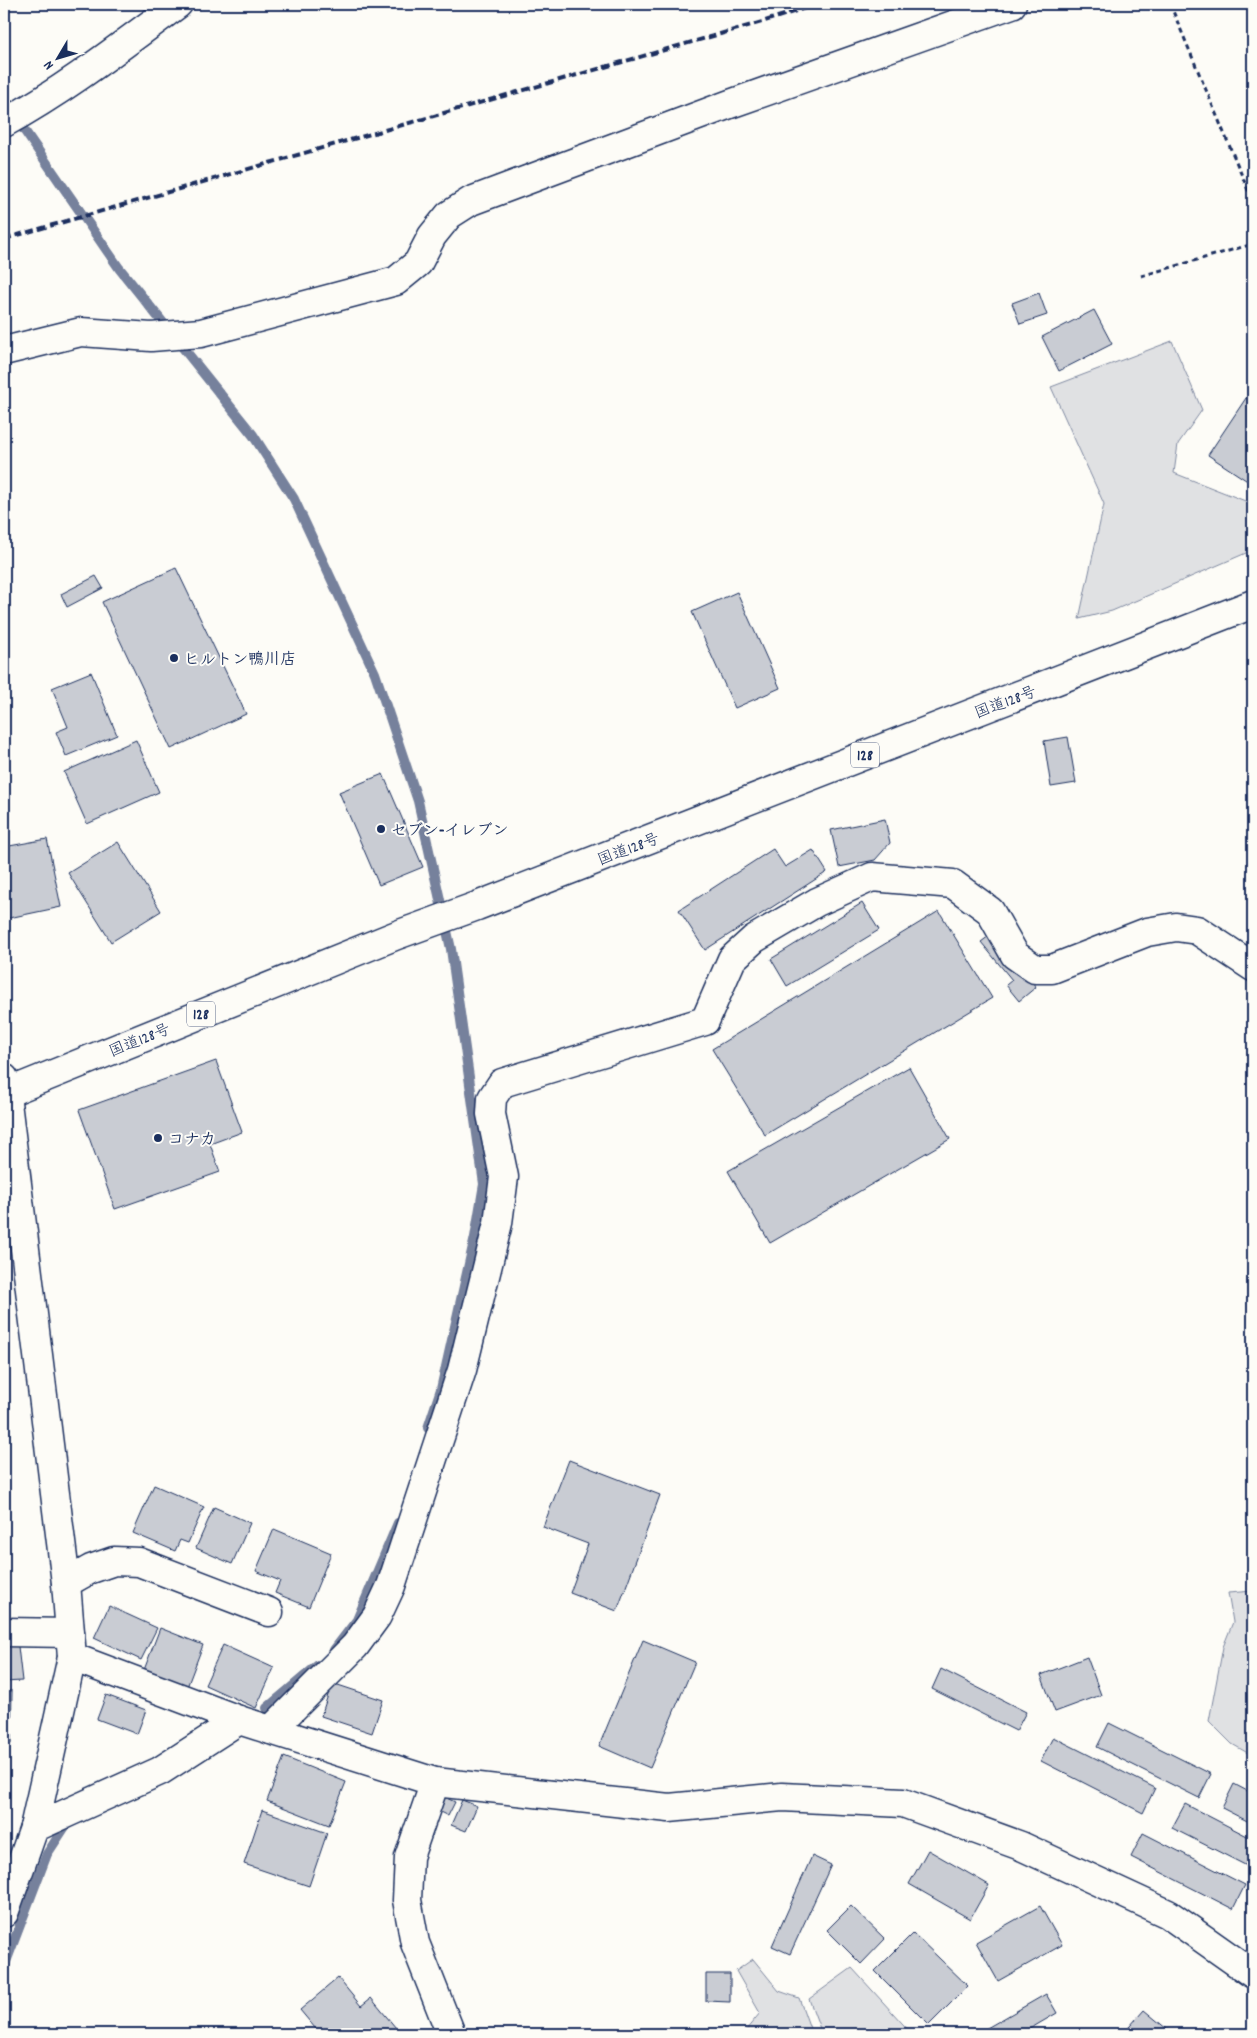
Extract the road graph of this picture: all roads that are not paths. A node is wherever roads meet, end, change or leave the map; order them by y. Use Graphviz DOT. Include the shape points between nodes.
graph roads {
  1 [pos="178,4"];
  2 [pos="1012,4"];
  3 [pos="4,123"];
  4 [pos="4,351"];
  5 [pos="1253,604"];
  6 [pos="1253,967"];
  7 [pos="5,1088"];
  8 [pos="66,1583"];
  9 [pos="270,1612"];
  10 [pos="4,1632"];
  11 [pos="71,1645"];
  12 [pos="239,1720"];
  13 [pos="271,1730"];
  14 [pos="436,1782"];
  15 [pos="34,1828"];
  16 [pos="4,1913"];
  17 [pos="1253,1974"];
  18 [pos="451,2034"];
  1 -- 3 [label="main road" via="84,75"];
  2 -- 4 [label="main road" via="730,104 471,201 449,215 432,236 418,263 396,282 201,333 151,337 81,332"];
  5 -- 7 [label="main road, 国道128号 / 128"];
  6 -- 13 [label="main road" via="1197,930 1176,927 1147,932 1052,969 1035,969 1016,955 990,911 953,884 872,876 817,902 754,939 732,959 705,1021 502,1083 492,1098 491,1114 504,1177 498,1223 462,1370 391,1586 377,1616 355,1646"];
  7 -- 8 [label="main road"];
  8 -- 9 [label="main road" via="114,1561 139,1562"];
  8 -- 11 [label="main road"];
  10 -- 11 [label="main road"];
  11 -- 12 [label="main road"];
  11 -- 15 [label="main road"];
  12 -- 13 [label="main road"];
  12 -- 15 [label="main road" via="160,1771"];
  13 -- 14 [label="main road"];
  14 -- 17 [label="main road" via="669,1808 782,1798 903,1803 1022,1846 1168,1914"];
  14 -- 18 [label="main road" via="409,1857 406,1900 415,1943"];
  15 -- 16 [label="main road"];
}
